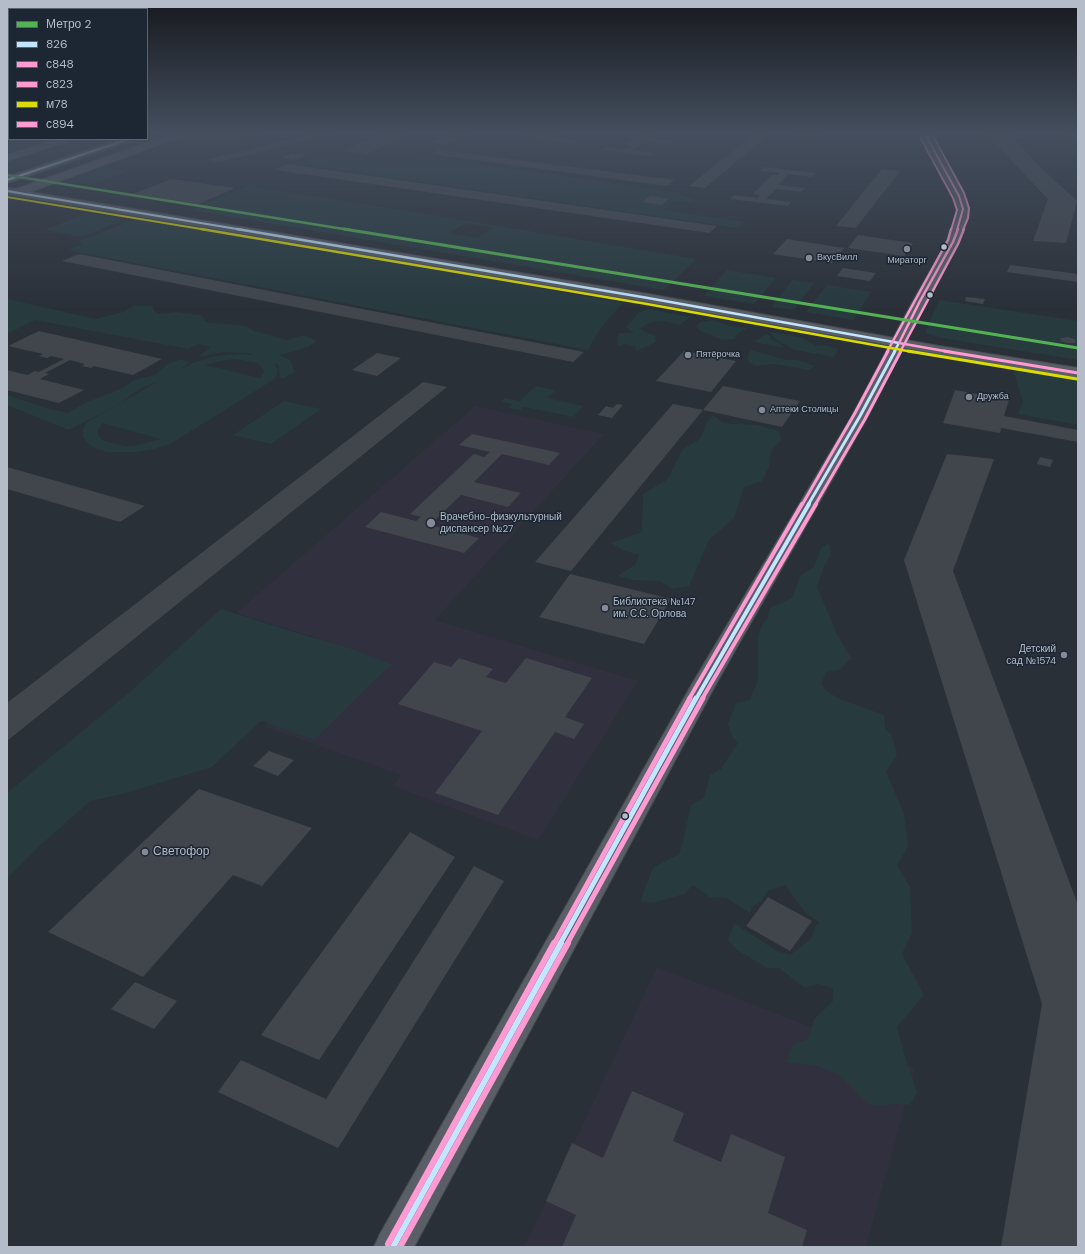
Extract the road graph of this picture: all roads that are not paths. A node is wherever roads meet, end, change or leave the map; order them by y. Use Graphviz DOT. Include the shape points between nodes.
graph roads {
  1 [pos="10,193"];
  2 [pos="957,193"];
  3 [pos="900,343"];
  4 [pos="1078,373"];
  5 [pos="393,1247"];
  1 -- 3 [label="main road" via="648,298"];
  2 -- 3 [label="street" via="963,209 953,242"];
  3 -- 4 [label="main road"];
  3 -- 5 [label="street" via="690,710"];
}
